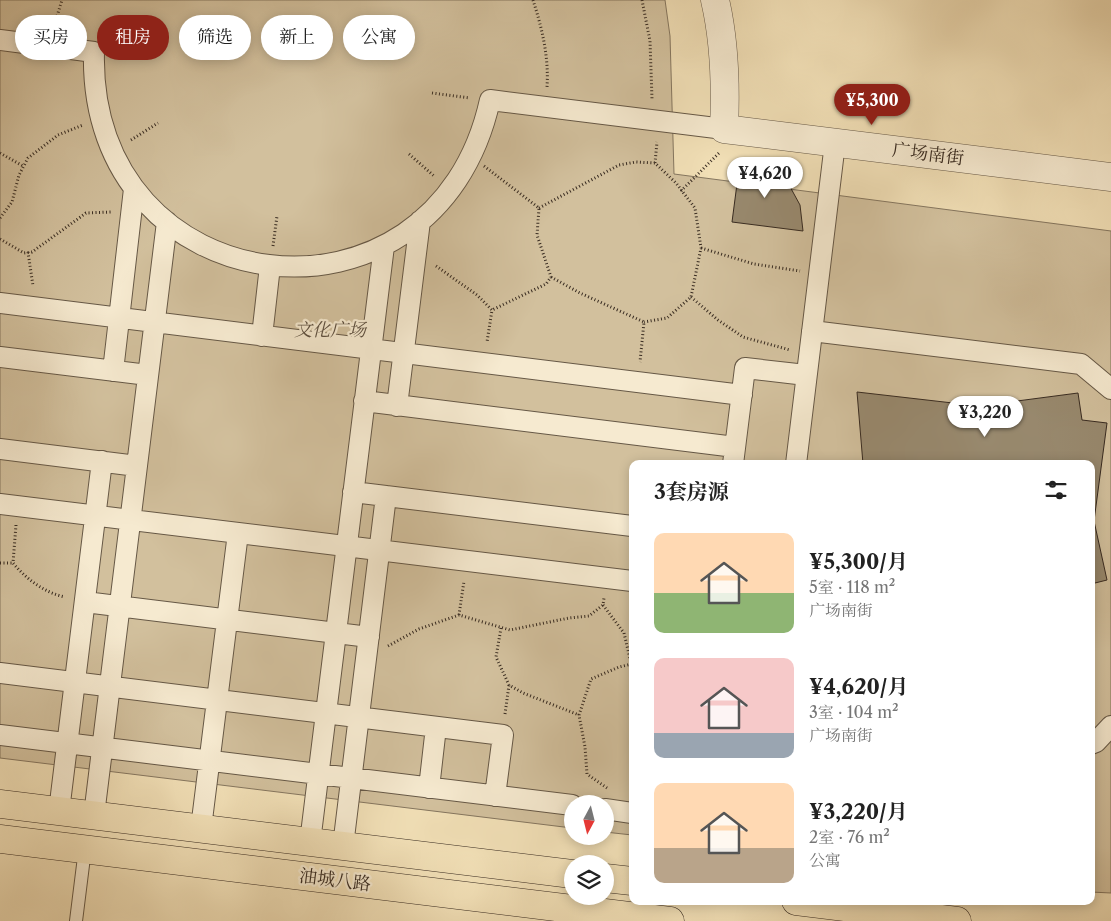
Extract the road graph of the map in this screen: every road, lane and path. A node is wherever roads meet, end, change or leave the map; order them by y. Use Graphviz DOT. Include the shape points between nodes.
graph roads {
  1 [pos="62,0"];
  2 [pos="533,0"];
  3 [pos="642,0"];
  4 [pos="715,0"];
  5 [pos="58,15"];
  6 [pos="0,40"];
  7 [pos="15,42"];
  8 [pos="87,51"];
  9 [pos="94,52"];
  10 [pos="97,52"];
  11 [pos="432,93"];
  12 [pos="490,100"];
  13 [pos="546,107"];
  14 [pos="100,118"];
  15 [pos="651,120"];
  16 [pos="158,123"];
  17 [pos="724,129"];
  18 [pos="835,143"];
  19 [pos="112,152"];
  20 [pos="0,153"];
  21 [pos="409,154"];
  22 [pos="472,158"];
  23 [pos="24,166"];
  24 [pos="1111,177"];
  25 [pos="134,189"];
  26 [pos="682,190"];
  27 [pos="450,192"];
  28 [pos="539,208"];
  29 [pos="132,215"];
  30 [pos="277,216"];
  31 [pos="0,218"];
  32 [pos="167,222"];
  33 [pos="420,222"];
  34 [pos="0,239"];
  35 [pos="384,246"];
  36 [pos="701,248"];
  37 [pos="28,252"];
  38 [pos="416,254"];
  39 [pos="270,266"];
  40 [pos="819,273"];
  41 [pos="551,277"];
  42 [pos="690,297"];
  43 [pos="0,303"];
  44 [pos="31,307"];
  45 [pos="492,310"];
  46 [pos="120,318"];
  47 [pos="644,322"];
  48 [pos="155,323"];
  49 [pos="812,331"];
  50 [pos="262,336"];
  51 [pos="371,349"];
  52 [pos="404,353"];
  53 [pos="809,355"];
  54 [pos="0,357"];
  55 [pos="484,363"];
  56 [pos="114,371"];
  57 [pos="148,375"];
  58 [pos="806,375"];
  59 [pos="637,382"];
  60 [pos="1111,389"];
  61 [pos="742,395"];
  62 [pos="364,402"];
  63 [pos="397,406"];
  64 [pos="0,449"];
  65 [pos="734,455"];
  66 [pos="796,460"];
  67 [pos="102,461"];
  68 [pos="137,466"];
  69 [pos="353,492"];
  70 [pos="386,496"];
  71 [pos="9,505"];
  72 [pos="96,515"];
  73 [pos="130,520"];
  74 [pos="629,526"];
  75 [pos="238,533"];
  76 [pos="347,546"];
  77 [pos="380,550"];
  78 [pos="466,561"];
  79 [pos="0,563"];
  80 [pos="13,563"];
  81 [pos="607,578"];
  82 [pos="629,581"];
  83 [pos="85,602"];
  84 [pos="603,605"];
  85 [pos="120,606"];
  86 [pos="459,615"];
  87 [pos="227,620"];
  88 [pos="501,628"];
  89 [pos="336,633"];
  90 [pos="368,641"];
  91 [pos="629,652"];
  92 [pos="629,665"];
  93 [pos="0,673"];
  94 [pos="75,683"];
  95 [pos="509,685"];
  96 [pos="110,687"];
  97 [pos="217,700"];
  98 [pos="326,714"];
  99 [pos="579,715"];
  100 [pos="359,718"];
  101 [pos="1111,726"];
  102 [pos="436,727"];
  103 [pos="0,735"];
  104 [pos="503,735"];
  105 [pos="1095,742"];
  106 [pos="68,743"];
  107 [pos="102,748"];
  108 [pos="210,761"];
  109 [pos="319,774"];
  110 [pos="352,778"];
  111 [pos="429,788"];
  112 [pos="604,795"];
  113 [pos="495,796"];
  114 [pos="614,803"];
  115 [pos="0,804"];
  116 [pos="564,804"];
  117 [pos="59,811"];
  118 [pos="629,811"];
  119 [pos="94,815"];
  120 [pos="202,828"];
  121 [pos="0,839"];
  122 [pos="310,842"];
  123 [pos="343,846"];
  124 [pos="85,849"];
  125 [pos="564,873"];
  126 [pos="614,879"];
  127 [pos="629,881"];
  128 [pos="855,905"];
  129 [pos="887,907"];
  130 [pos="612,917"];
  131 [pos="76,921"];
  132 [pos="670,921"];
  133 [pos="957,921"];
  1 -- 5 [label="path"];
  2 -- 13 [label="path" via="546,53"];
  3 -- 15 [label="path" via="650,40"];
  4 -- 17 [label="street" via="724,55"];
  6 -- 7 [label="street"];
  8 -- 9 [label="street"];
  9 -- 10 [label="path"];
  9 -- 14 [label="street" via="93,78"];
  11 -- 12 [label="path"];
  12 -- 13 [label="street"];
  12 -- 22 [label="street" via="485,125"];
  13 -- 15 [label="street"];
  14 -- 19 [label="street"];
  14 -- 23 [label="path" via="58,135 28,158"];
  15 -- 17 [label="street"];
  16 -- 19 [label="path"];
  17 -- 18 [label="street, 广场南街"];
  17 -- 26 [label="path" via="720,152"];
  18 -- 24 [label="street, 广场南街"];
  18 -- 40 [label="street"];
  19 -- 25 [label="street"];
  20 -- 23 [label="path"];
  21 -- 27 [label="path"];
  22 -- 27 [label="street"];
  22 -- 28 [label="path"];
  23 -- 31 [label="path" via="12,202"];
  25 -- 29 [label="street"];
  25 -- 32 [label="street"];
  26 -- 28 [label="path" via="655,164 636,162 619,165"];
  26 -- 36 [label="path" via="695,208"];
  27 -- 33 [label="street"];
  28 -- 41 [label="path" via="537,236"];
  29 -- 37 [label="path" via="86,214"];
  29 -- 46 [label="street"];
  30 -- 39 [label="path"];
  32 -- 39 [label="street" via="199,244 222,254"];
  32 -- 48 [label="street"];
  33 -- 35 [label="street"];
  33 -- 38 [label="street"];
  34 -- 37 [label="path" via="24,253"];
  35 -- 39 [label="street" via="322,266"];
  35 -- 51 [label="street"];
  36 -- 40 [label="path" via="754,264"];
  36 -- 42 [label="path"];
  37 -- 44 [label="path" via="33,291"];
  38 -- 45 [label="path" via="477,295"];
  38 -- 52 [label="street"];
  39 -- 50 [label="street"];
  40 -- 49 [label="street"];
  41 -- 45 [label="path" via="546,284"];
  41 -- 47 [label="path"];
  42 -- 47 [label="path" via="667,318"];
  42 -- 53 [label="path" via="743,337"];
  43 -- 44 [label="street"];
  44 -- 46 [label="street"];
  45 -- 55 [label="path"];
  46 -- 48 [label="street"];
  46 -- 56 [label="street"];
  47 -- 59 [label="path"];
  48 -- 50 [label="street"];
  48 -- 57 [label="street"];
  49 -- 53 [label="street"];
  49 -- 60 [label="street" via="1081,364"];
  50 -- 51 [label="street"];
  51 -- 52 [label="street"];
  51 -- 62 [label="street"];
  52 -- 55 [label="street"];
  52 -- 63 [label="street"];
  53 -- 58 [label="street"];
  54 -- 56 [label="street"];
  55 -- 59 [label="street"];
  56 -- 57 [label="street"];
  57 -- 68 [label="street"];
  58 -- 61 [label="street" via="745,368"];
  58 -- 66 [label="street"];
  59 -- 61 [label="street"];
  61 -- 65 [label="street"];
  62 -- 63 [label="street"];
  62 -- 69 [label="street"];
  63 -- 65 [label="street"];
  64 -- 67 [label="street"];
  67 -- 68 [label="street"];
  67 -- 72 [label="street"];
  68 -- 73 [label="street"];
  69 -- 70 [label="street"];
  69 -- 76 [label="street"];
  70 -- 74 [label="street"];
  70 -- 77 [label="street"];
  71 -- 72 [label="street"];
  71 -- 80 [label="path"];
  72 -- 73 [label="street"];
  72 -- 83 [label="street"];
  73 -- 75 [label="street"];
  73 -- 85 [label="street"];
  75 -- 76 [label="street"];
  75 -- 87 [label="street"];
  76 -- 77 [label="street"];
  76 -- 89 [label="street"];
  77 -- 78 [label="street"];
  77 -- 90 [label="street"];
  78 -- 81 [label="street"];
  78 -- 86 [label="path"];
  79 -- 80 [label="path"];
  80 -- 83 [label="path" via="51,594"];
  81 -- 82 [label="street"];
  81 -- 84 [label="path"];
  83 -- 85 [label="street"];
  83 -- 94 [label="street"];
  84 -- 88 [label="path" via="589,616 510,630"];
  84 -- 91 [label="path" via="624,633"];
  85 -- 87 [label="street"];
  85 -- 96 [label="street"];
  86 -- 88 [label="path"];
  86 -- 90 [label="path" via="419,629 393,645 382,647"];
  87 -- 89 [label="street"];
  87 -- 97 [label="street"];
  88 -- 95 [label="path" via="496,658"];
  89 -- 90 [label="street"];
  89 -- 98 [label="street"];
  90 -- 100 [label="street"];
  92 -- 99 [label="path" via="591,679"];
  93 -- 94 [label="street"];
  94 -- 96 [label="street"];
  94 -- 106 [label="street"];
  95 -- 99 [label="path"];
  95 -- 104 [label="path"];
  96 -- 97 [label="street"];
  96 -- 107 [label="street"];
  97 -- 98 [label="street"];
  97 -- 108 [label="street"];
  98 -- 100 [label="street"];
  98 -- 109 [label="street"];
  99 -- 112 [label="path" via="587,774"];
  100 -- 102 [label="street"];
  100 -- 110 [label="street"];
  101 -- 105 [label="street"];
  102 -- 104 [label="street"];
  102 -- 111 [label="street"];
  103 -- 106 [label="street"];
  104 -- 113 [label="street"];
  106 -- 107 [label="street"];
  106 -- 117 [label="street"];
  107 -- 108 [label="street"];
  107 -- 119 [label="street"];
  108 -- 109 [label="street"];
  108 -- 120 [label="street"];
  109 -- 110 [label="street"];
  109 -- 122 [label="street"];
  110 -- 111 [label="street"];
  110 -- 123 [label="street"];
  111 -- 113 [label="street"];
  113 -- 116 [label="street"];
  114 -- 118 [label="street"];
  115 -- 117 [label="main road, 油城八路"];
  117 -- 119 [label="main road, 油城八路"];
  119 -- 120 [label="main road, 油城八路"];
  120 -- 122 [label="main road, 油城八路"];
  121 -- 124 [label="main road, 油城八路"];
  122 -- 123 [label="main road, 油城八路"];
  123 -- 125 [label="main road, 油城八路"];
  124 -- 130 [label="main road, 油城八路"];
  124 -- 131 [label="lane"];
  126 -- 127 [label="main road"];
  128 -- 129 [label="main road"];
  129 -- 133 [label="main road"];
  130 -- 132 [label="main road, 油城八路"];
}
